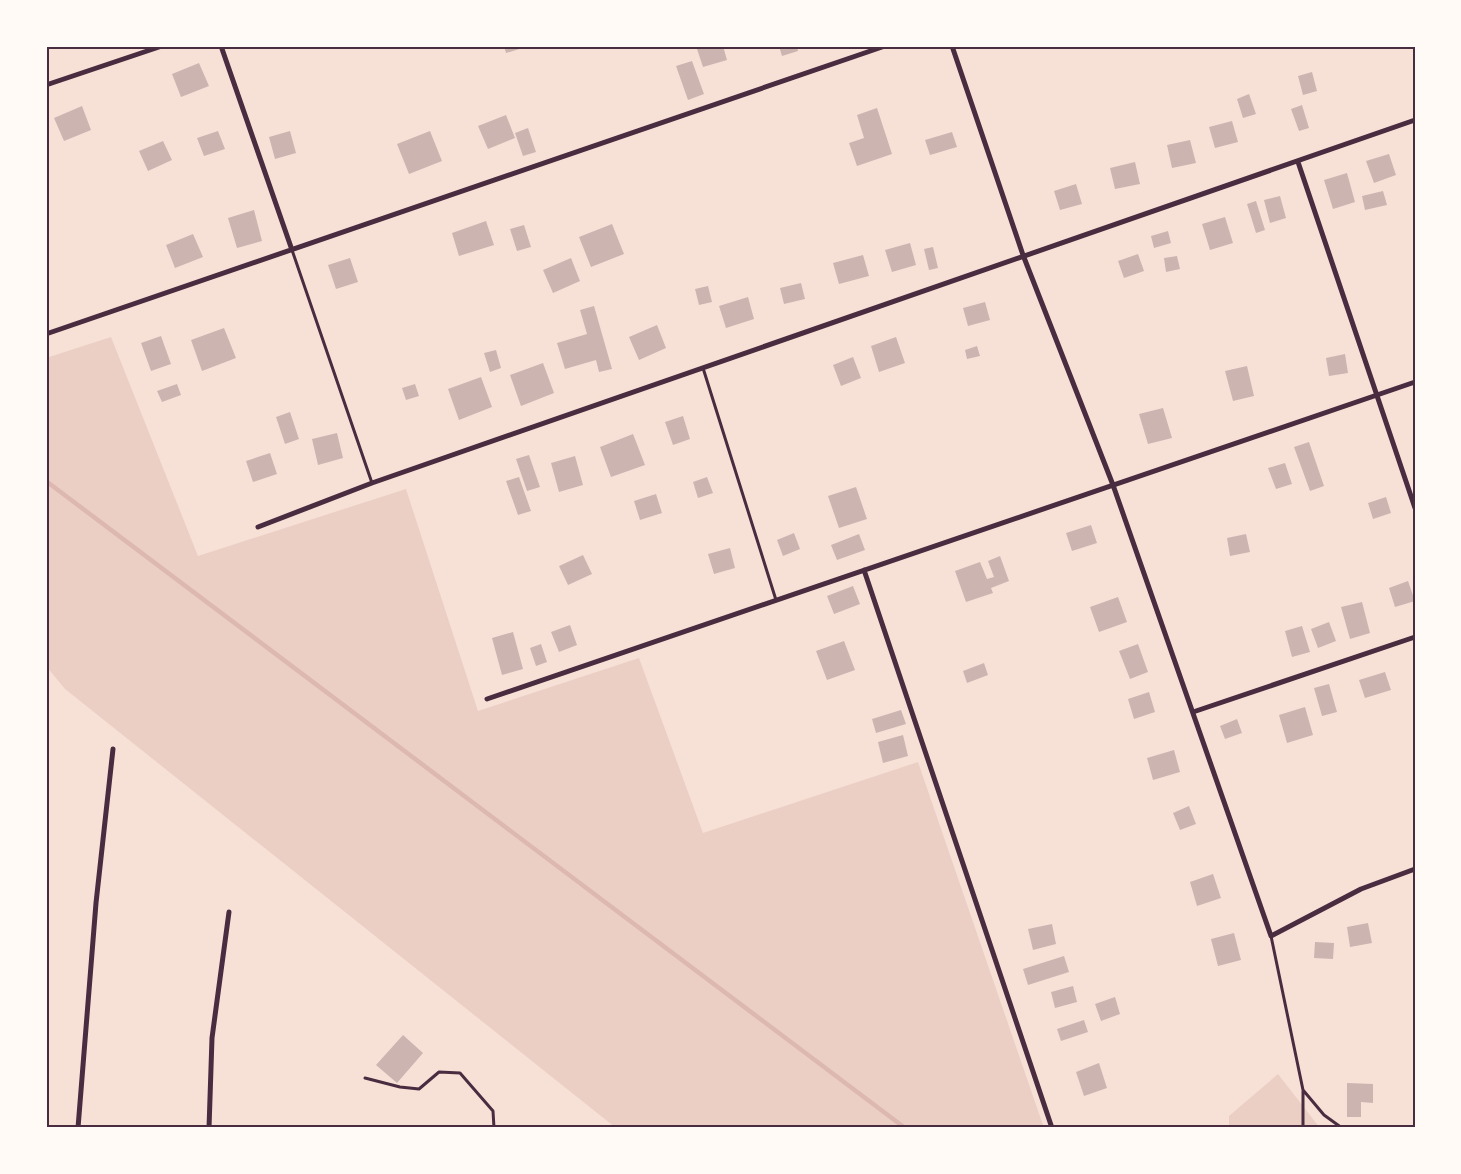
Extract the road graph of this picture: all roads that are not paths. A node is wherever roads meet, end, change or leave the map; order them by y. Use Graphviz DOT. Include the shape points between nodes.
graph roads {
  1 [pos="162,46"];
  2 [pos="220,46"];
  3 [pos="885,46"];
  4 [pos="952,46"];
  5 [pos="46,85"];
  6 [pos="1415,120"];
  7 [pos="1298,162"];
  8 [pos="292,250"];
  9 [pos="1023,255"];
  10 [pos="46,334"];
  11 [pos="702,368"];
  12 [pos="1415,382"];
  13 [pos="1377,395"];
  14 [pos="372,483"];
  15 [pos="1113,485"];
  16 [pos="1415,508"];
  17 [pos="258,528"];
  18 [pos="864,570"];
  19 [pos="776,600"];
  20 [pos="1415,637"];
  21 [pos="487,699"];
  22 [pos="1193,712"];
  23 [pos="113,749"];
  24 [pos="1415,869"];
  25 [pos="229,912"];
  26 [pos="1271,936"];
  27 [pos="365,1078"];
  28 [pos="1303,1090"];
  29 [pos="78,1128"];
  30 [pos="209,1128"];
  31 [pos="494,1128"];
  32 [pos="1052,1128"];
  33 [pos="1303,1128"];
  34 [pos="1342,1128"];
  1 -- 5 [label="street"];
  2 -- 8 [label="street"];
  3 -- 8 [label="street"];
  4 -- 9 [label="street"];
  6 -- 7 [label="street"];
  7 -- 9 [label="street"];
  7 -- 13 [label="street"];
  8 -- 10 [label="street"];
  8 -- 14 [label="lane"];
  9 -- 11 [label="street"];
  9 -- 15 [label="street"];
  11 -- 14 [label="street"];
  11 -- 19 [label="lane"];
  12 -- 13 [label="street"];
  13 -- 15 [label="street"];
  13 -- 16 [label="street"];
  14 -- 17 [label="street"];
  15 -- 18 [label="street"];
  15 -- 22 [label="street"];
  18 -- 19 [label="street"];
  18 -- 32 [label="street"];
  19 -- 21 [label="street"];
  20 -- 22 [label="street"];
  22 -- 26 [label="street"];
  23 -- 29 [label="street" via="96,903"];
  24 -- 26 [label="street" via="1361,889"];
  25 -- 30 [label="street" via="212,1038"];
  26 -- 28 [label="lane"];
  27 -- 31 [label="lane" via="419,1089 439,1072 460,1073 493,1111"];
  28 -- 33 [label="lane"];
  28 -- 34 [label="lane" via="1324,1115"];
}
